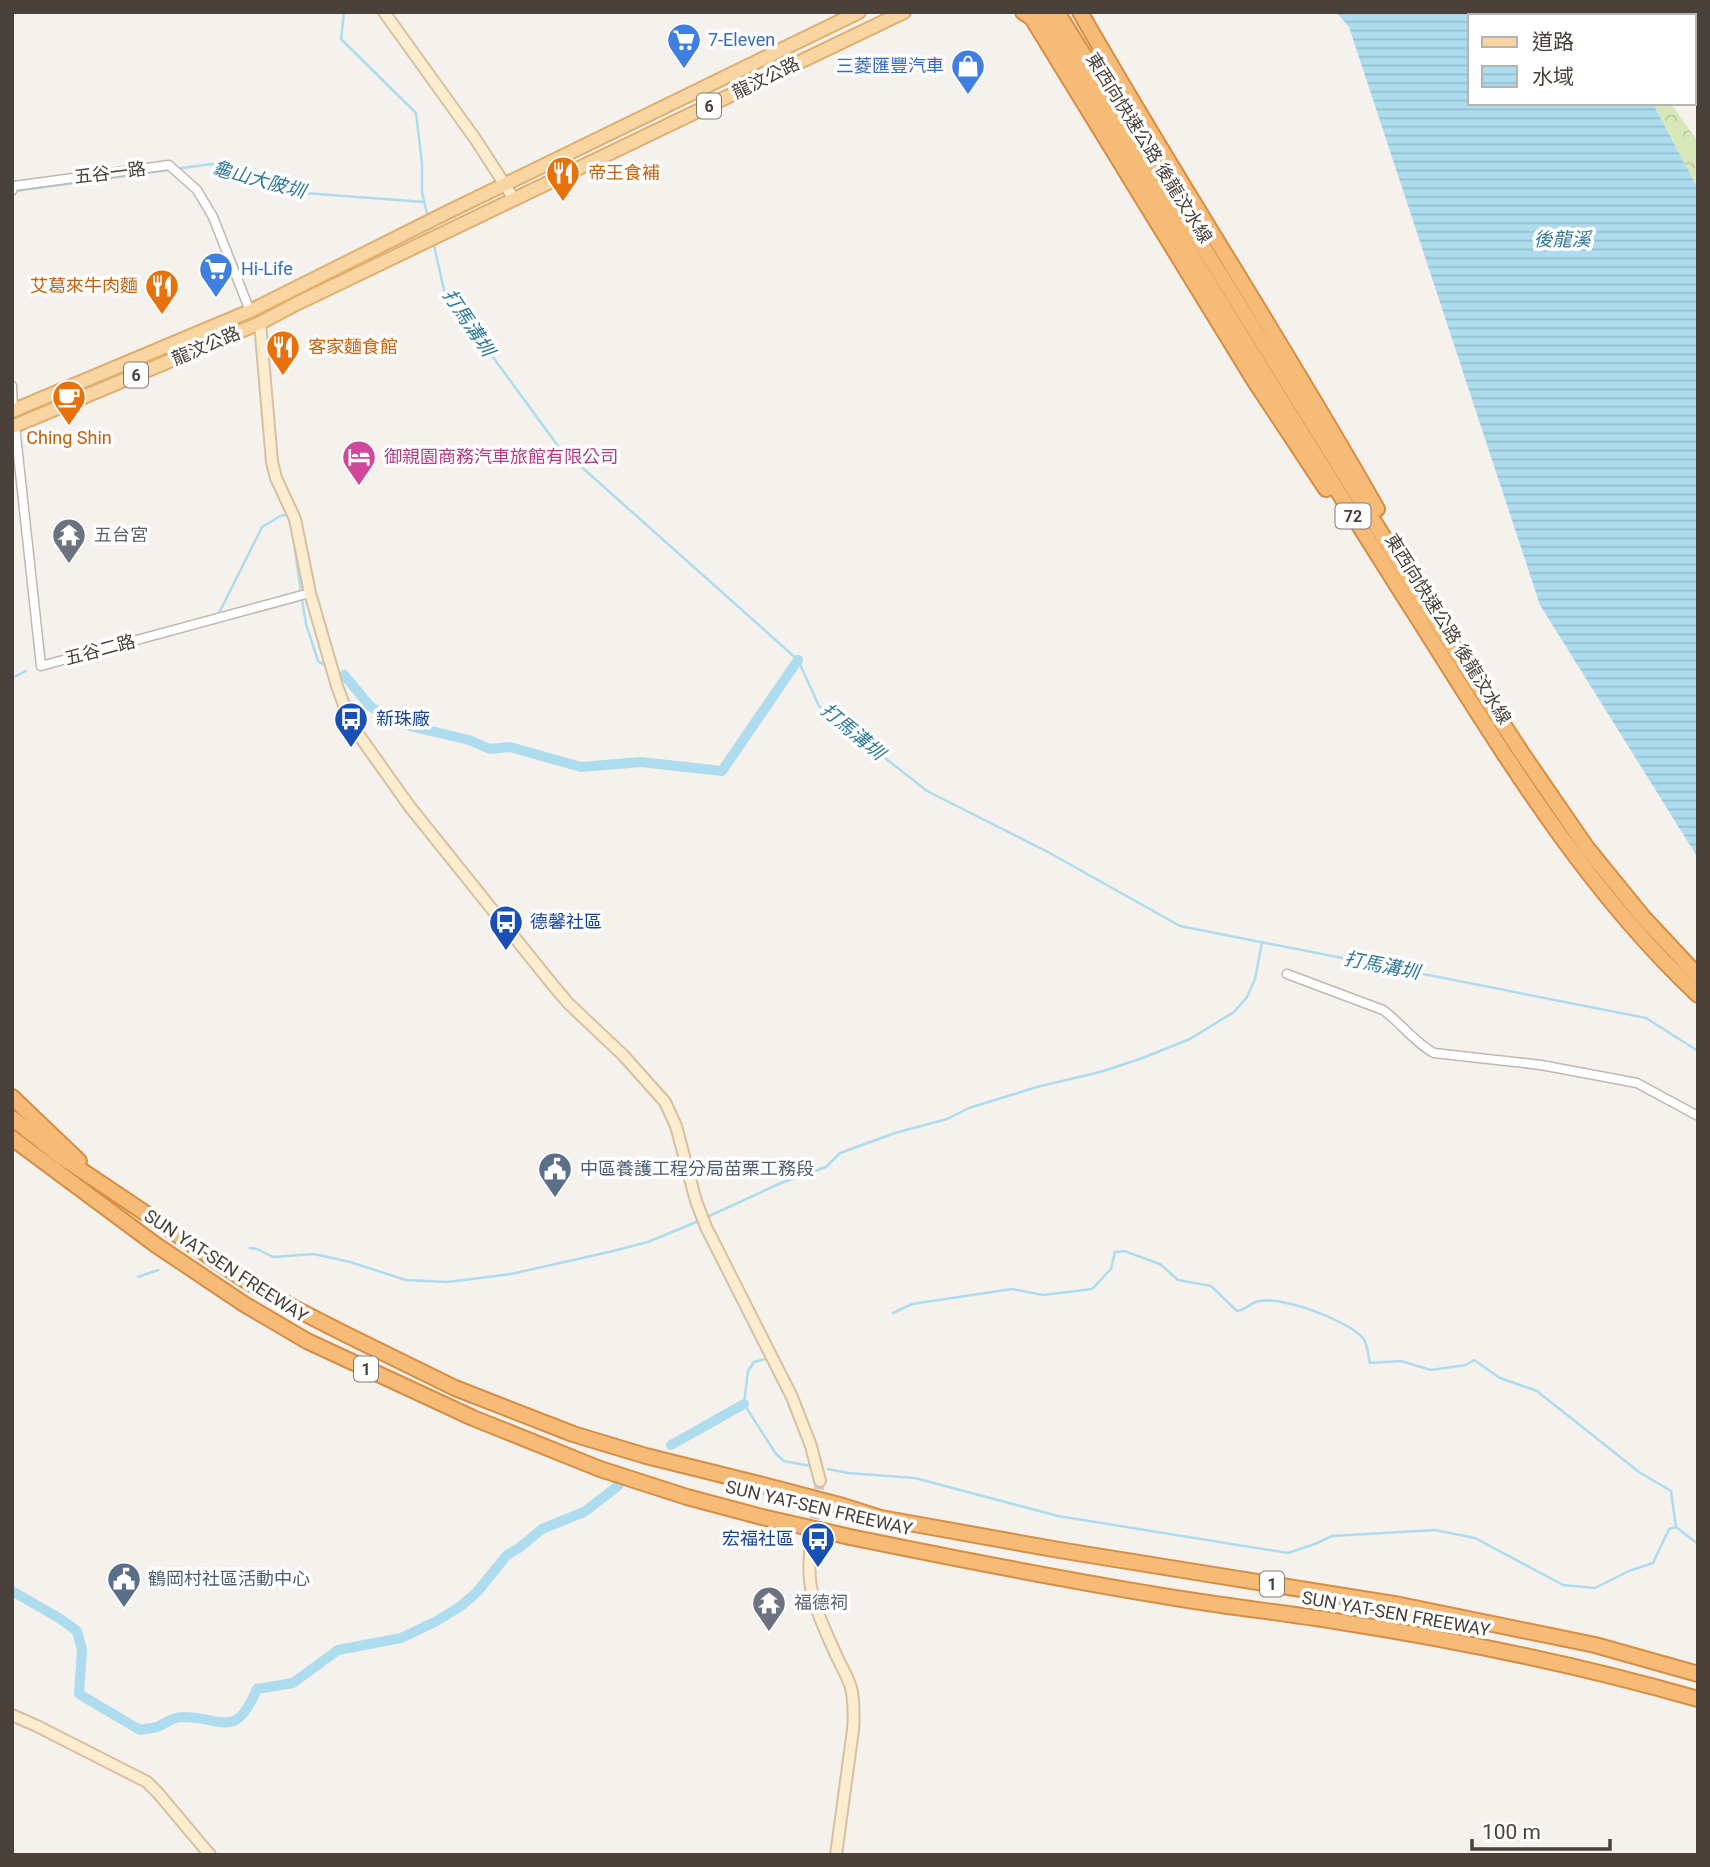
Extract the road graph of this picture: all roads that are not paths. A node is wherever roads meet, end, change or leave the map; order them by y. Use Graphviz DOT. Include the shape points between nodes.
graph roads {
  1 [pos="384,12"];
  2 [pos="859,12"];
  3 [pos="904,12"];
  4 [pos="1057,12"];
  5 [pos="1080,12"];
  6 [pos="1032,14"];
  7 [pos="506,184"];
  8 [pos="12,191"];
  9 [pos="514,199"];
  10 [pos="250,311"];
  11 [pos="260,323"];
  12 [pos="12,386"];
  13 [pos="13,411"];
  14 [pos="14,426"];
  15 [pos="1414,586"];
  16 [pos="307,594"];
  17 [pos="1287,974"];
  18 [pos="1698,976"];
  19 [pos="1698,995"];
  20 [pos="12,1097"];
  21 [pos="1698,1116"];
  22 [pos="12,1118"];
  23 [pos="12,1138"];
  24 [pos="100,1182"];
  25 [pos="820,1480"];
  26 [pos="812,1537"];
  27 [pos="1698,1674"];
  28 [pos="1698,1699"];
  29 [pos="12,1715"];
  30 [pos="210,1855"];
  31 [pos="836,1855"];
  1 -- 7 [label="street"];
  2 -- 7 [label="main road, 龍汶公路 / 6"];
  3 -- 9 [label="main road, 龍汶公路 / 6"];
  4 -- 15 [label="highway, 東西向快速公路 後龍汶水線 / 72"];
  5 -- 15 [label="highway" via="1340,443 1401,551"];
  6 -- 19 [label="highway, 東西向快速公路 後龍汶水線" via="1254,380 1360,540 1386,568 1508,760 1631,925"];
  7 -- 9 [label="street"];
  7 -- 10 [label="main road, 龍汶公路 / 6"];
  8 -- 10 [label="street, 五谷一路" via="14,186 169,165 197,190 213,217"];
  9 -- 11 [label="main road, 龍汶公路 / 6"];
  10 -- 11 [label="main road"];
  10 -- 13 [label="main road, 龍汶公路 / 6"];
  11 -- 14 [label="main road, 龍汶公路 / 6"];
  11 -- 16 [label="street" via="272,462 295,519"];
  12 -- 13 [label="street"];
  14 -- 16 [label="street, 五谷二路" via="41,666"];
  15 -- 18 [label="highway, 東西向快速公路 後龍汶水線 / 72" via="1587,848"];
  16 -- 25 [label="street" via="351,724 410,807 561,994 665,1102 696,1202 792,1397"];
  17 -- 21 [label="street" via="1383,1010 1434,1053 1541,1065 1637,1083"];
  20 -- 24 [label="highway"];
  22 -- 24 [label="highway, SUN YAT-SEN FREEWAY / 1"];
  23 -- 28 [label="highway, SUN YAT-SEN FREEWAY / 1, bridge" via="156,1245 307,1341 473,1418 600,1469 687,1497 850,1537 1492,1650"];
  24 -- 27 [label="highway, SUN YAT-SEN FREEWAY / 1, bridge" via="245,1280 320,1322 455,1388 573,1434 881,1518 1400,1605 1595,1645"];
  26 -- 31 [label="street" via="808,1558 815,1607 851,1689 854,1714"];
  29 -- 30 [label="street" via="147,1782"];
}
